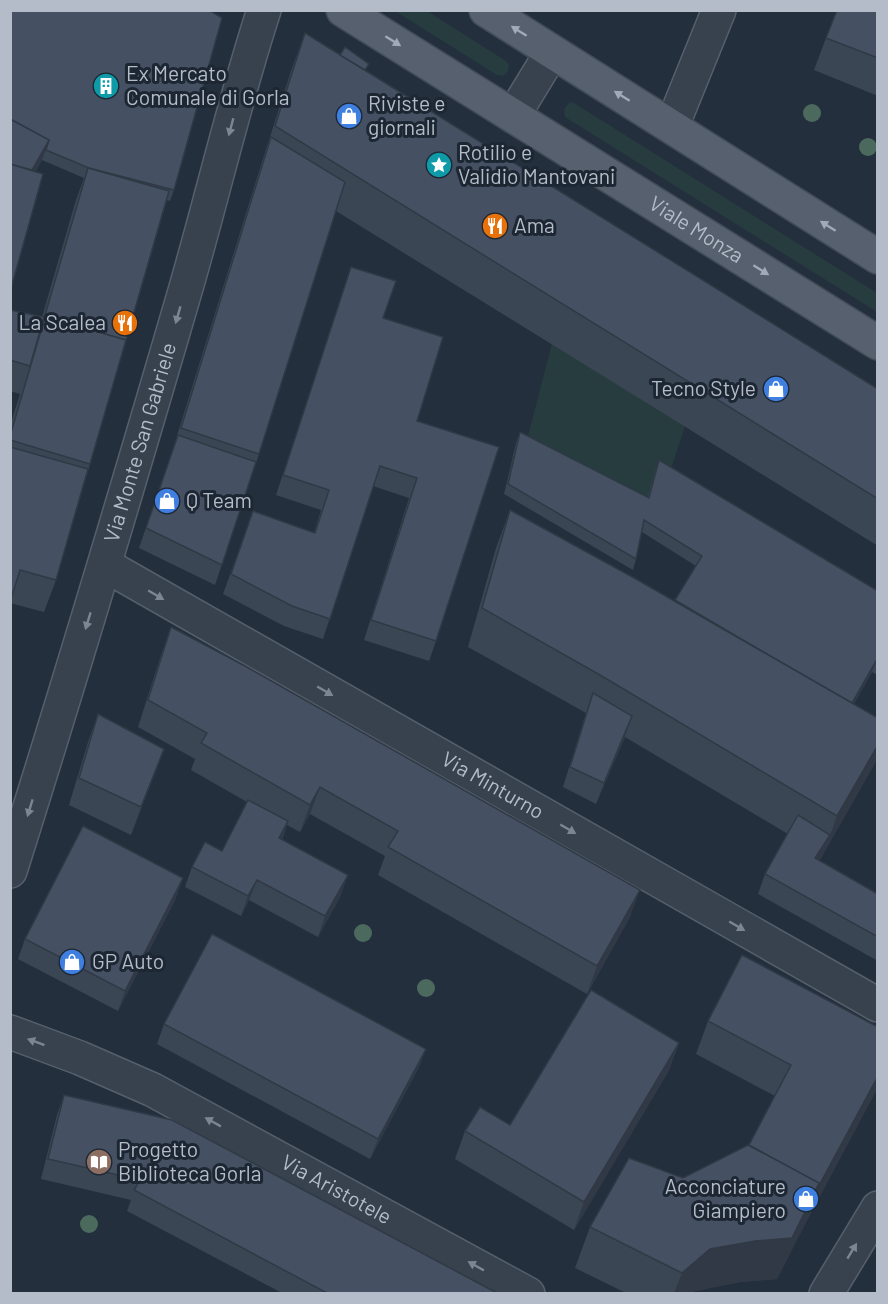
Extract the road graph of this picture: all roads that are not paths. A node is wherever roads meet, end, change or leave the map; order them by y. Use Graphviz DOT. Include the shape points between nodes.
graph roads {
  1 [pos="264,10"];
  2 [pos="343,10"];
  3 [pos="486,10"];
  4 [pos="719,10"];
  5 [pos="552,52"];
  6 [pos="513,116"];
  7 [pos="672,126"];
  8 [pos="878,257"];
  9 [pos="878,343"];
  10 [pos="105,566"];
  11 [pos="10,871"];
  12 [pos="878,1005"];
  13 [pos="10,1032"];
  14 [pos="878,1208"];
  15 [pos="528,1293"];
  16 [pos="826,1293"];
  1 -- 10 [label="street, Via Monte San Gabriele, one-way"];
  2 -- 6 [label="main road, Viale Monza, one-way"];
  5 -- 3 [label="main road, one-way"];
  4 -- 7 [label="street"];
  5 -- 6 [label="street"];
  7 -- 5 [label="main road, one-way"];
  6 -- 9 [label="main road, Viale Monza, one-way"];
  8 -- 7 [label="main road, one-way"];
  10 -- 11 [label="street, Via Monte San Gabriele, one-way"];
  10 -- 12 [label="street, Via Minturno, one-way"];
  15 -- 13 [label="street, Via Aristotele, one-way" via="153,1090"];
  16 -- 14 [label="street, one-way"];
}
